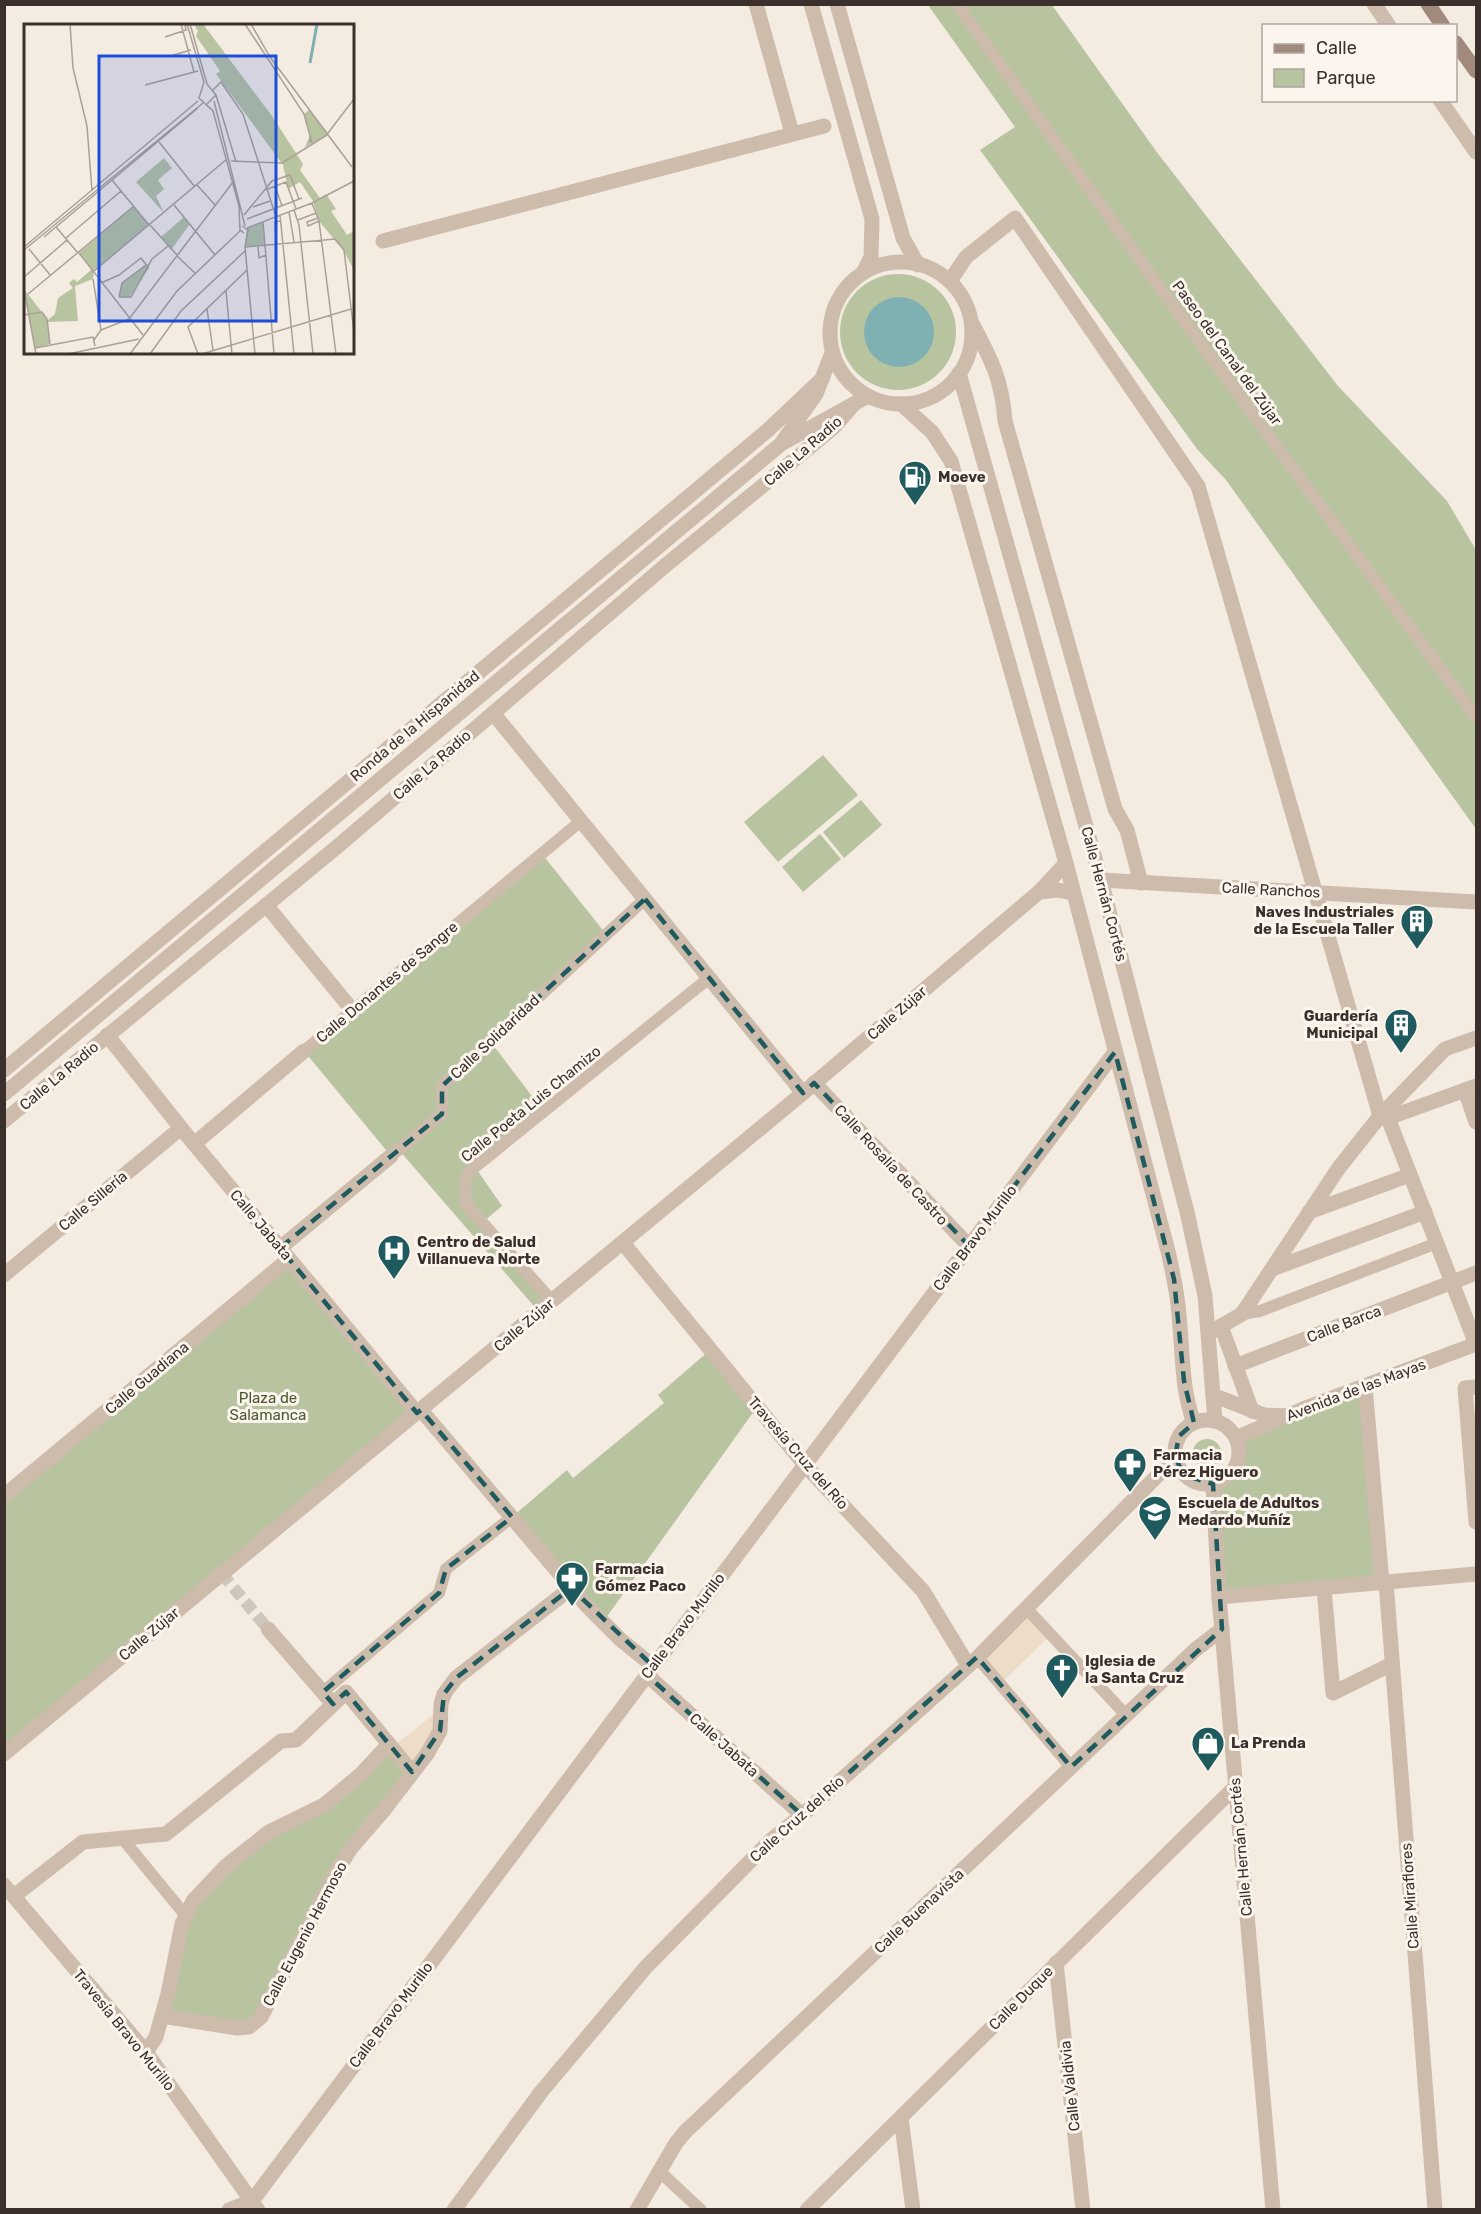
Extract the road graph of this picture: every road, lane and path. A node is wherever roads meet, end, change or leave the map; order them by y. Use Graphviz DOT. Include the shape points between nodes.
graph roads {
  1 [pos="756,4"];
  2 [pos="811,4"];
  3 [pos="837,4"];
  4 [pos="957,4"];
  5 [pos="1374,4"];
  6 [pos="1428,4"];
  7 [pos="1388,24"];
  8 [pos="1442,24"];
  9 [pos="1457,46"];
  10 [pos="1476,71"];
  11 [pos="1441,102"];
  12 [pos="824,126"];
  13 [pos="792,133"];
  14 [pos="1476,152"];
  15 [pos="383,241"];
  16 [pos="918,265"];
  17 [pos="863,273"];
  18 [pos="950,281"];
  19 [pos="972,323"];
  20 [pos="832,353"];
  21 [pos="959,373"];
  22 [pos="822,379"];
  23 [pos="861,400"];
  24 [pos="901,404"];
  25 [pos="781,444"];
  26 [pos="493,713"];
  27 [pos="1476,717"];
  28 [pos="581,821"];
  29 [pos="1066,863"];
  30 [pos="1101,880"];
  31 [pos="1141,883"];
  32 [pos="1039,891"];
  33 [pos="1316,892"];
  34 [pos="1073,893"];
  35 [pos="645,899"];
  36 [pos="1476,902"];
  37 [pos="266,905"];
  38 [pos="709,978"];
  39 [pos="353,1011"];
  40 [pos="107,1035"];
  41 [pos="1476,1038"];
  42 [pos="304,1051"];
  43 [pos="1115,1052"];
  44 [pos="4,1070"];
  45 [pos="808,1088"];
  46 [pos="1471,1088"];
  47 [pos="4,1094"];
  48 [pos="1384,1117"];
  49 [pos="4,1121"];
  50 [pos="1476,1122"];
  51 [pos="181,1128"];
  52 [pos="194,1144"];
  53 [pos="391,1156"];
  54 [pos="1410,1174"];
  55 [pos="1309,1212"];
  56 [pos="1425,1212"];
  57 [pos="623,1242"];
  58 [pos="1437,1244"];
  59 [pos="969,1246"];
  60 [pos="284,1253"];
  61 [pos="1272,1269"];
  62 [pos="1476,1273"];
  63 [pos="4,1275"];
  64 [pos="1452,1283"];
  65 [pos="552,1301"];
  66 [pos="1242,1314"];
  67 [pos="1215,1330"];
  68 [pos="1476,1344"];
  69 [pos="1235,1366"];
  70 [pos="1365,1386"];
  71 [pos="1476,1387"];
  72 [pos="1215,1396"];
  73 [pos="419,1411"];
  74 [pos="1252,1411"];
  75 [pos="1288,1416"];
  76 [pos="1215,1421"];
  77 [pos="1194,1423"];
  78 [pos="1236,1438"];
  79 [pos="1176,1461"];
  80 [pos="805,1465"];
  81 [pos="1213,1485"];
  82 [pos="4,1496"];
  83 [pos="512,1517"];
  84 [pos="1476,1522"];
  85 [pos="1476,1574"];
  86 [pos="1384,1583"];
  87 [pos="572,1588"];
  88 [pos="1324,1588"];
  89 [pos="1219,1598"];
  90 [pos="1026,1608"];
  91 [pos="268,1629"];
  92 [pos="1222,1629"];
  93 [pos="973,1661"];
  94 [pos="1392,1664"];
  95 [pos="650,1671"];
  96 [pos="328,1698"];
  97 [pos="1126,1715"];
  98 [pos="389,1744"];
  99 [pos="4,1754"];
  100 [pos="1071,1767"];
  101 [pos="412,1772"];
  102 [pos="1235,1787"];
  103 [pos="802,1815"];
  104 [pos="122,1838"];
  105 [pos="9,1890"];
  106 [pos="186,1916"];
  107 [pos="1056,1963"];
  108 [pos="162,2016"];
  109 [pos="146,2052"];
  110 [pos="901,2118"];
  111 [pos="659,2171"];
  112 [pos="255,2205"];
  113 [pos="229,2210"];
  114 [pos="454,2210"];
  115 [pos="637,2210"];
  116 [pos="701,2210"];
  117 [pos="807,2210"];
  118 [pos="913,2210"];
  119 [pos="1083,2210"];
  120 [pos="1273,2210"];
  121 [pos="1435,2210"];
  1 -- 13 [label="street"];
  2 -- 17 [label="street" via="872,219 872,257"];
  3 -- 16 [label="street" via="903,238"];
  4 -- 27 [label="street, Paseo del Canal del Zújar"];
  5 -- 7 [label="street"];
  6 -- 8 [label="main road"];
  9 -- 10 [label="main road"];
  11 -- 14 [label="street"];
  12 -- 13 [label="street"];
  13 -- 15 [label="street"];
  16 -- 17 [label="street" via="884,264"];
  16 -- 18 [label="street"];
  17 -- 20 [label="street" via="845,288 834,308 830,330"];
  18 -- 19 [label="street" via="965,300"];
  18 -- 33 [label="street" via="966,257 1015,218 1198,486"];
  19 -- 21 [label="street" via="972,344"];
  19 -- 31 [label="street" via="1000,382 1005,421 1115,809 1126,830"];
  20 -- 22 [label="street, Ronda de la Hispanidad"];
  20 -- 23 [label="street"];
  21 -- 24 [label="street" via="946,388 925,400"];
  21 -- 30 [label="street, Calle Hernán Cortés"];
  22 -- 25 [label="street, Ronda de la Hispanidad"];
  22 -- 44 [label="street, Ronda de la Hispanidad" via="768,430"];
  23 -- 24 [label="street"];
  23 -- 25 [label="street, Ronda de la Hispanidad"];
  23 -- 26 [label="street, Calle La Radio" via="833,428"];
  24 -- 29 [label="street, Calle Hernán Cortés" via="932,432 951,461"];
  25 -- 47 [label="street, Ronda de la Hispanidad"];
  26 -- 28 [label="street, Calle Rosalía de Castro"];
  26 -- 37 [label="street, Calle La Radio"];
  28 -- 35 [label="street, Calle Rosalía de Castro"];
  28 -- 39 [label="street, Calle Donantes de Sangre"];
  29 -- 32 [label="street, Calle Zújar"];
  29 -- 34 [label="street, Calle Hernán Cortés"];
  30 -- 31 [label="street, Calle Ranchos"];
  30 -- 67 [label="street, Calle Hernán Cortés"];
  31 -- 33 [label="street, Calle Ranchos"];
  32 -- 34 [label="street"];
  32 -- 45 [label="street, Calle Zújar"];
  33 -- 36 [label="street, Calle Ranchos"];
  33 -- 48 [label="street"];
  34 -- 43 [label="street, Calle Hernán Cortés"];
  35 -- 38 [label="street, Calle Rosalía de Castro"];
  35 -- 53 [label="street, Calle Solidaridad" via="442,1086 442,1114"];
  37 -- 39 [label="street"];
  37 -- 40 [label="street, Calle La Radio"];
  38 -- 45 [label="street, Calle Rosalía de Castro"];
  38 -- 65 [label="street, Calle Poeta Luis Chamizo" via="475,1167 465,1181 466,1204"];
  39 -- 42 [label="street, Calle Donantes de Sangre"];
  40 -- 49 [label="street, Calle La Radio"];
  40 -- 51 [label="street, Calle Jabata"];
  41 -- 48 [label="street" via="1445,1049"];
  42 -- 52 [label="street, Calle Donantes de Sangre"];
  43 -- 59 [label="street, Calle Bravo Murillo"];
  43 -- 77 [label="street, Calle Hernán Cortés" via="1172,1267 1184,1381"];
  45 -- 57 [label="street, Calle Zújar"];
  45 -- 59 [label="street, Calle Rosalía de Castro"];
  46 -- 48 [label="street"];
  46 -- 50 [label="street"];
  48 -- 54 [label="street"];
  48 -- 55 [label="street" via="1338,1169"];
  51 -- 52 [label="street, Calle Jabata"];
  51 -- 63 [label="street, Calle Sillería"];
  52 -- 60 [label="street, Calle Jabata"];
  53 -- 60 [label="street, Calle Solidaridad"];
  54 -- 55 [label="street"];
  54 -- 56 [label="street"];
  55 -- 61 [label="street"];
  56 -- 58 [label="street"];
  56 -- 61 [label="street"];
  57 -- 65 [label="street, Calle Zújar"];
  57 -- 80 [label="street, Travesía Cruz del Río"];
  58 -- 64 [label="street"];
  58 -- 66 [label="street" via="1260,1311"];
  59 -- 80 [label="street, Calle Bravo Murillo"];
  60 -- 73 [label="street, Calle Jabata"];
  60 -- 82 [label="street, Calle Guadiana"];
  61 -- 66 [label="street"];
  62 -- 64 [label="street, Calle Barca"];
  64 -- 68 [label="street"];
  64 -- 69 [label="street, Calle Barca"];
  65 -- 73 [label="street, Calle Zújar"];
  66 -- 67 [label="street"];
  67 -- 69 [label="street"];
  67 -- 72 [label="street, Calle Hernán Cortés"];
  68 -- 70 [label="street, Avenida de las Mayas"];
  69 -- 74 [label="street"];
  70 -- 75 [label="street, Avenida de las Mayas"];
  70 -- 86 [label="street, Calle Miraflores"];
  71 -- 84 [label="street" via="1465,1388"];
  72 -- 74 [label="street"];
  72 -- 76 [label="street, Calle Hernán Cortés"];
  73 -- 83 [label="street, Calle Jabata"];
  73 -- 99 [label="street, Calle Zújar"];
  74 -- 75 [label="street"];
  75 -- 78 [label="street, Avenida de las Mayas"];
  76 -- 77 [label="street"];
  76 -- 78 [label="street" via="1225,1425"];
  77 -- 79 [label="street" via="1179,1436"];
  78 -- 81 [label="street" via="1238,1464 1232,1474"];
  79 -- 81 [label="street" via="1192,1481"];
  79 -- 90 [label="street, Calle Cruz del Río"];
  80 -- 93 [label="street, Travesía Cruz del Río" via="923,1591"];
  80 -- 95 [label="street, Calle Bravo Murillo"];
  81 -- 89 [label="street, Calle Hernán Cortés"];
  83 -- 87 [label="street, Calle Jabata"];
  83 -- 96 [label="street" via="446,1569 439,1593"];
  85 -- 86 [label="street"];
  86 -- 88 [label="street"];
  86 -- 94 [label="street, Calle Miraflores"];
  87 -- 95 [label="street, Calle Jabata"];
  87 -- 101 [label="street, Calle Eugenio Hermoso" via="456,1678 444,1694 440,1731"];
  88 -- 89 [label="street"];
  88 -- 94 [label="street" via="1333,1693"];
  89 -- 92 [label="street, Calle Hernán Cortés"];
  90 -- 93 [label="street, Calle Cruz del Río"];
  90 -- 97 [label="street"];
  91 -- 96 [label="street"];
  92 -- 97 [label="street, Calle Buenavista"];
  92 -- 102 [label="street, Calle Hernán Cortés"];
  93 -- 100 [label="street"];
  93 -- 103 [label="street, Calle Cruz del Río"];
  94 -- 121 [label="street, Calle Miraflores"];
  95 -- 103 [label="street, Calle Jabata"];
  95 -- 112 [label="street, Calle Bravo Murillo"];
  96 -- 98 [label="street" via="346,1692"];
  96 -- 104 [label="street" via="296,1740 281,1741 166,1834"];
  97 -- 100 [label="street, Calle Buenavista"];
  98 -- 101 [label="street"];
  98 -- 106 [label="street" via="324,1805 269,1832 226,1866 193,1901"];
  100 -- 111 [label="street, Calle Buenavista" via="685,2132"];
  101 -- 108 [label="street, Calle Eugenio Hermoso" via="336,1872 261,2017 249,2027 237,2028"];
  102 -- 107 [label="street, Calle Duque"];
  102 -- 120 [label="street, Calle Hernán Cortés"];
  103 -- 114 [label="street, Calle Cruz del Río" via="771,1840 646,1966 541,2092"];
  104 -- 105 [label="street" via="83,1842"];
  104 -- 106 [label="street"];
  105 -- 109 [label="street, Travesía Bravo Murillo"];
  106 -- 108 [label="street"];
  107 -- 110 [label="street, Calle Duque"];
  107 -- 119 [label="street, Calle Valdivia"];
  108 -- 109 [label="street" via="156,2037"];
  109 -- 112 [label="street, Travesía Bravo Murillo"];
  110 -- 117 [label="street, Calle Duque"];
  110 -- 118 [label="street"];
  111 -- 115 [label="street, Calle Buenavista"];
  111 -- 116 [label="street"];
  112 -- 113 [label="street"];
}
